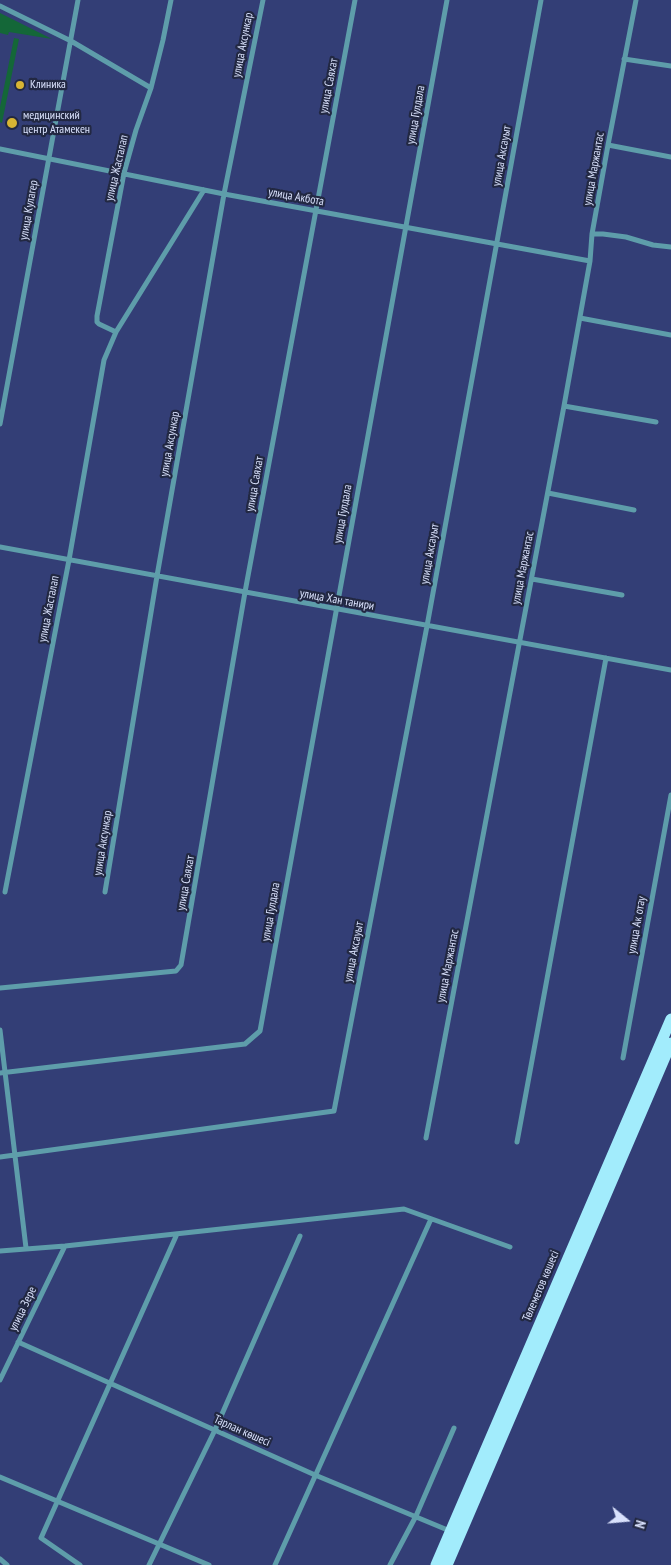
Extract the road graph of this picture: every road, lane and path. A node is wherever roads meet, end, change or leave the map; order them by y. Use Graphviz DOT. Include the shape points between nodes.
graph roads {
  1 [pos="78,0"];
  2 [pos="171,0"];
  3 [pos="263,0"];
  4 [pos="355,0"];
  5 [pos="447,0"];
  6 [pos="541,0"];
  7 [pos="636,0"];
  8 [pos="0,6"];
  9 [pos="71,41"];
  10 [pos="624,59"];
  11 [pos="671,66"];
  12 [pos="151,88"];
  13 [pos="608,145"];
  14 [pos="0,149"];
  15 [pos="671,157"];
  16 [pos="49,158"];
  17 [pos="124,173"];
  18 [pos="204,190"];
  19 [pos="224,194"];
  20 [pos="315,211"];
  21 [pos="405,228"];
  22 [pos="592,234"];
  23 [pos="496,244"];
  24 [pos="671,247"];
  25 [pos="590,260"];
  26 [pos="580,318"];
  27 [pos="116,332"];
  28 [pos="671,335"];
  29 [pos="564,406"];
  30 [pos="656,422"];
  31 [pos="0,424"];
  32 [pos="548,492"];
  33 [pos="634,510"];
  34 [pos="0,548"];
  35 [pos="69,560"];
  36 [pos="157,576"];
  37 [pos="532,579"];
  38 [pos="245,592"];
  39 [pos="622,596"];
  40 [pos="336,610"];
  41 [pos="427,626"];
  42 [pos="519,643"];
  43 [pos="606,658"];
  44 [pos="671,670"];
  45 [pos="671,795"];
  46 [pos="5,892"];
  47 [pos="105,892"];
  48 [pos="0,988"];
  49 [pos="671,1019"];
  50 [pos="0,1030"];
  51 [pos="671,1043"];
  52 [pos="622,1058"];
  53 [pos="2,1073"];
  54 [pos="426,1138"];
  55 [pos="517,1142"];
  56 [pos="14,1156"];
  57 [pos="0,1157"];
  58 [pos="431,1219"];
  59 [pos="177,1234"];
  60 [pos="300,1236"];
  61 [pos="65,1246"];
  62 [pos="510,1247"];
  63 [pos="26,1248"];
  64 [pos="0,1251"];
  65 [pos="18,1342"];
  66 [pos="0,1380"];
  67 [pos="110,1383"];
  68 [pos="454,1428"];
  69 [pos="215,1430"];
  70 [pos="315,1475"];
  71 [pos="0,1477"];
  72 [pos="58,1501"];
  73 [pos="416,1516"];
  74 [pos="455,1533"];
  75 [pos="159,1543"];
  76 [pos="0,1559"];
  77 [pos="7,1565"];
  78 [pos="80,1565"];
  79 [pos="149,1565"];
  80 [pos="209,1565"];
  81 [pos="275,1565"];
  82 [pos="390,1565"];
  83 [pos="436,1565"];
  84 [pos="447,1565"];
  1 -- 9 [label="street, улица Кулагер"];
  2 -- 12 [label="street, улица Жасталап"];
  3 -- 19 [label="street, улица Аксункар"];
  4 -- 20 [label="street, улица Саяхат"];
  5 -- 21 [label="street, улица Гулдала"];
  6 -- 23 [label="street, улица Аксауыт"];
  7 -- 10 [label="street, улица Маржантас"];
  8 -- 9 [label="street"];
  9 -- 12 [label="street"];
  9 -- 16 [label="street, улица Кулагер"];
  10 -- 11 [label="street"];
  10 -- 13 [label="street, улица Маржантас"];
  12 -- 17 [label="street, улица Жасталап"];
  13 -- 15 [label="street"];
  13 -- 22 [label="street, улица Маржантас"];
  14 -- 16 [label="street, улица Акбота"];
  16 -- 17 [label="street, улица Акбота"];
  16 -- 31 [label="street, улица Кулагер"];
  17 -- 18 [label="street, улица Акбота"];
  17 -- 27 [label="street, улица Жасталап" via="97,316 97,322"];
  18 -- 19 [label="street, улица Акбота"];
  18 -- 27 [label="street, улица Жасталап"];
  19 -- 20 [label="street, улица Акбота"];
  19 -- 36 [label="street, улица Аксункар"];
  20 -- 21 [label="street, улица Акбота"];
  20 -- 38 [label="street, улица Саяхат"];
  21 -- 23 [label="street, улица Акбота"];
  21 -- 40 [label="street, улица Гулдала"];
  22 -- 24 [label="street" via="626,237"];
  22 -- 25 [label="street, улица Маржантас"];
  23 -- 25 [label="street, улица Акбота"];
  23 -- 41 [label="street, улица Аксауыт"];
  25 -- 26 [label="street, улица Маржантас"];
  26 -- 28 [label="street"];
  26 -- 29 [label="street, улица Маржантас"];
  27 -- 35 [label="street, улица Жасталап" via="104,360"];
  29 -- 30 [label="street"];
  29 -- 32 [label="street, улица Маржантас"];
  32 -- 33 [label="street"];
  32 -- 37 [label="street, улица Маржантас"];
  34 -- 35 [label="street, улица Хан танири"];
  35 -- 36 [label="street, улица Хан танири"];
  35 -- 46 [label="street, улица Жасталап"];
  36 -- 38 [label="street, улица Хан танири"];
  36 -- 47 [label="street, улица Аксункар"];
  37 -- 39 [label="street"];
  37 -- 42 [label="street, улица Маржантас"];
  38 -- 40 [label="street, улица Хан танири"];
  38 -- 48 [label="street, улица Саяхат" via="181,965 176,971"];
  40 -- 41 [label="street, улица Хан танири"];
  40 -- 53 [label="street, улица Гулдала" via="260,1031 245,1044"];
  41 -- 42 [label="street, улица Хан танири"];
  41 -- 56 [label="street, улица Аксауыт" via="334,1111"];
  42 -- 43 [label="street, улица Хан танири"];
  42 -- 54 [label="street, улица Маржантас"];
  43 -- 44 [label="street, улица Хан танири"];
  43 -- 55 [label="street"];
  45 -- 52 [label="street, улица Ак отау"];
  49 -- 74 [label="main road, Төлеметов көшесі"];
  50 -- 53 [label="street"];
  51 -- 74 [label="main road, Төлеметов көшесі"];
  53 -- 56 [label="street"];
  56 -- 57 [label="street"];
  56 -- 63 [label="street"];
  58 -- 59 [label="street" via="404,1209"];
  58 -- 62 [label="street"];
  58 -- 70 [label="street"];
  59 -- 61 [label="street"];
  59 -- 67 [label="street"];
  60 -- 69 [label="street"];
  61 -- 63 [label="street"];
  61 -- 65 [label="street, улица Зере"];
  63 -- 64 [label="street"];
  65 -- 66 [label="street, улица Зере"];
  65 -- 67 [label="street, Тарлан көшесі"];
  67 -- 69 [label="street, Тарлан көшесі"];
  67 -- 72 [label="street"];
  68 -- 73 [label="street"];
  69 -- 70 [label="street, Тарлан көшесі"];
  69 -- 75 [label="street"];
  70 -- 73 [label="street, Тарлан көшесі"];
  70 -- 81 [label="street"];
  71 -- 72 [label="street"];
  72 -- 75 [label="street"];
  72 -- 78 [label="street" via="41,1538"];
  73 -- 74 [label="street, Тарлан көшесі"];
  73 -- 82 [label="street"];
  74 -- 83 [label="main road, Төлеметов көшесі"];
  74 -- 84 [label="main road, Төлеметов көшесі"];
  75 -- 79 [label="street"];
  75 -- 80 [label="street"];
  76 -- 77 [label="street"];
}
